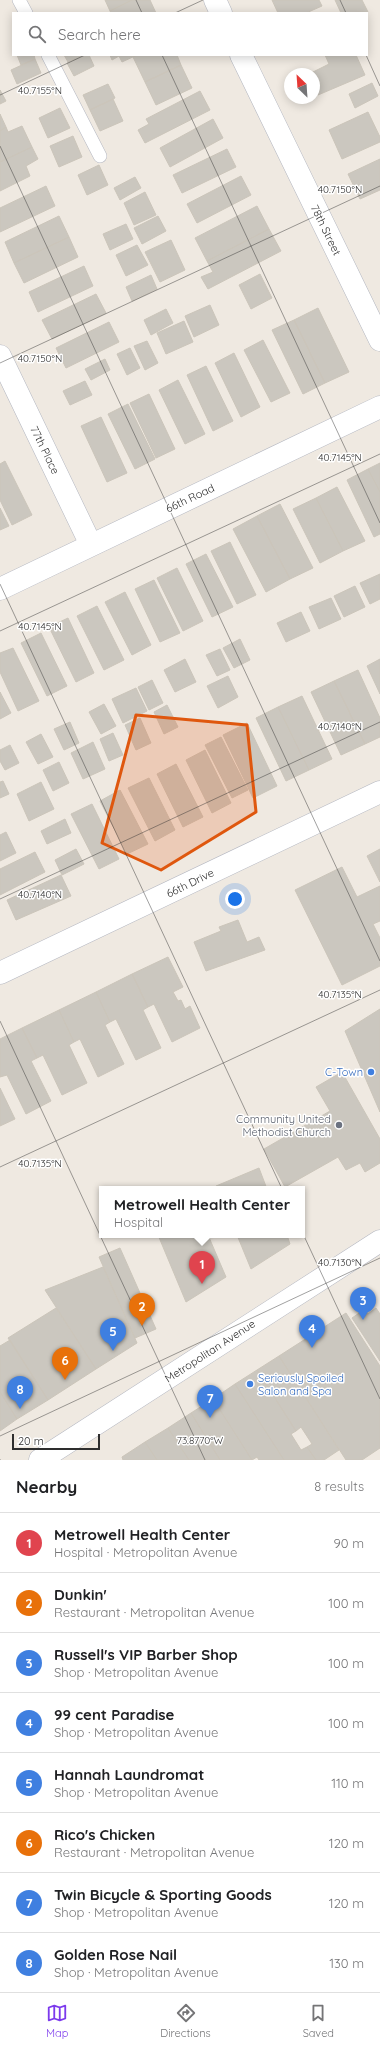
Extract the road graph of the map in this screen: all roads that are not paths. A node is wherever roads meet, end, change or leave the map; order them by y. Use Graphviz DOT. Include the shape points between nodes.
graph roads {
  1 [pos="20,0"];
  2 [pos="215,0"];
  3 [pos="26,12"];
  4 [pos="221,12"];
  5 [pos="49,56"];
  6 [pos="241,56"];
  7 [pos="100,156"];
  8 [pos="380,340"];
  9 [pos="0,356"];
  10 [pos="380,407"];
  11 [pos="91,545"];
  12 [pos="0,589"];
  13 [pos="380,792"];
  14 [pos="1,972"];
  15 [pos="380,1241"];
  16 [pos="40,1460"];
  1 -- 3 [label="lane"];
  2 -- 4 [label="street"];
  5 -- 7 [label="lane"];
  6 -- 8 [label="street, 78th Street"];
  9 -- 11 [label="street, 77th Place"];
  10 -- 11 [label="street, 66th Road"];
  11 -- 12 [label="street, 66th Road"];
  13 -- 14 [label="street, 66th Drive"];
  15 -- 16 [label="street, Metropolitan Avenue"];
}
